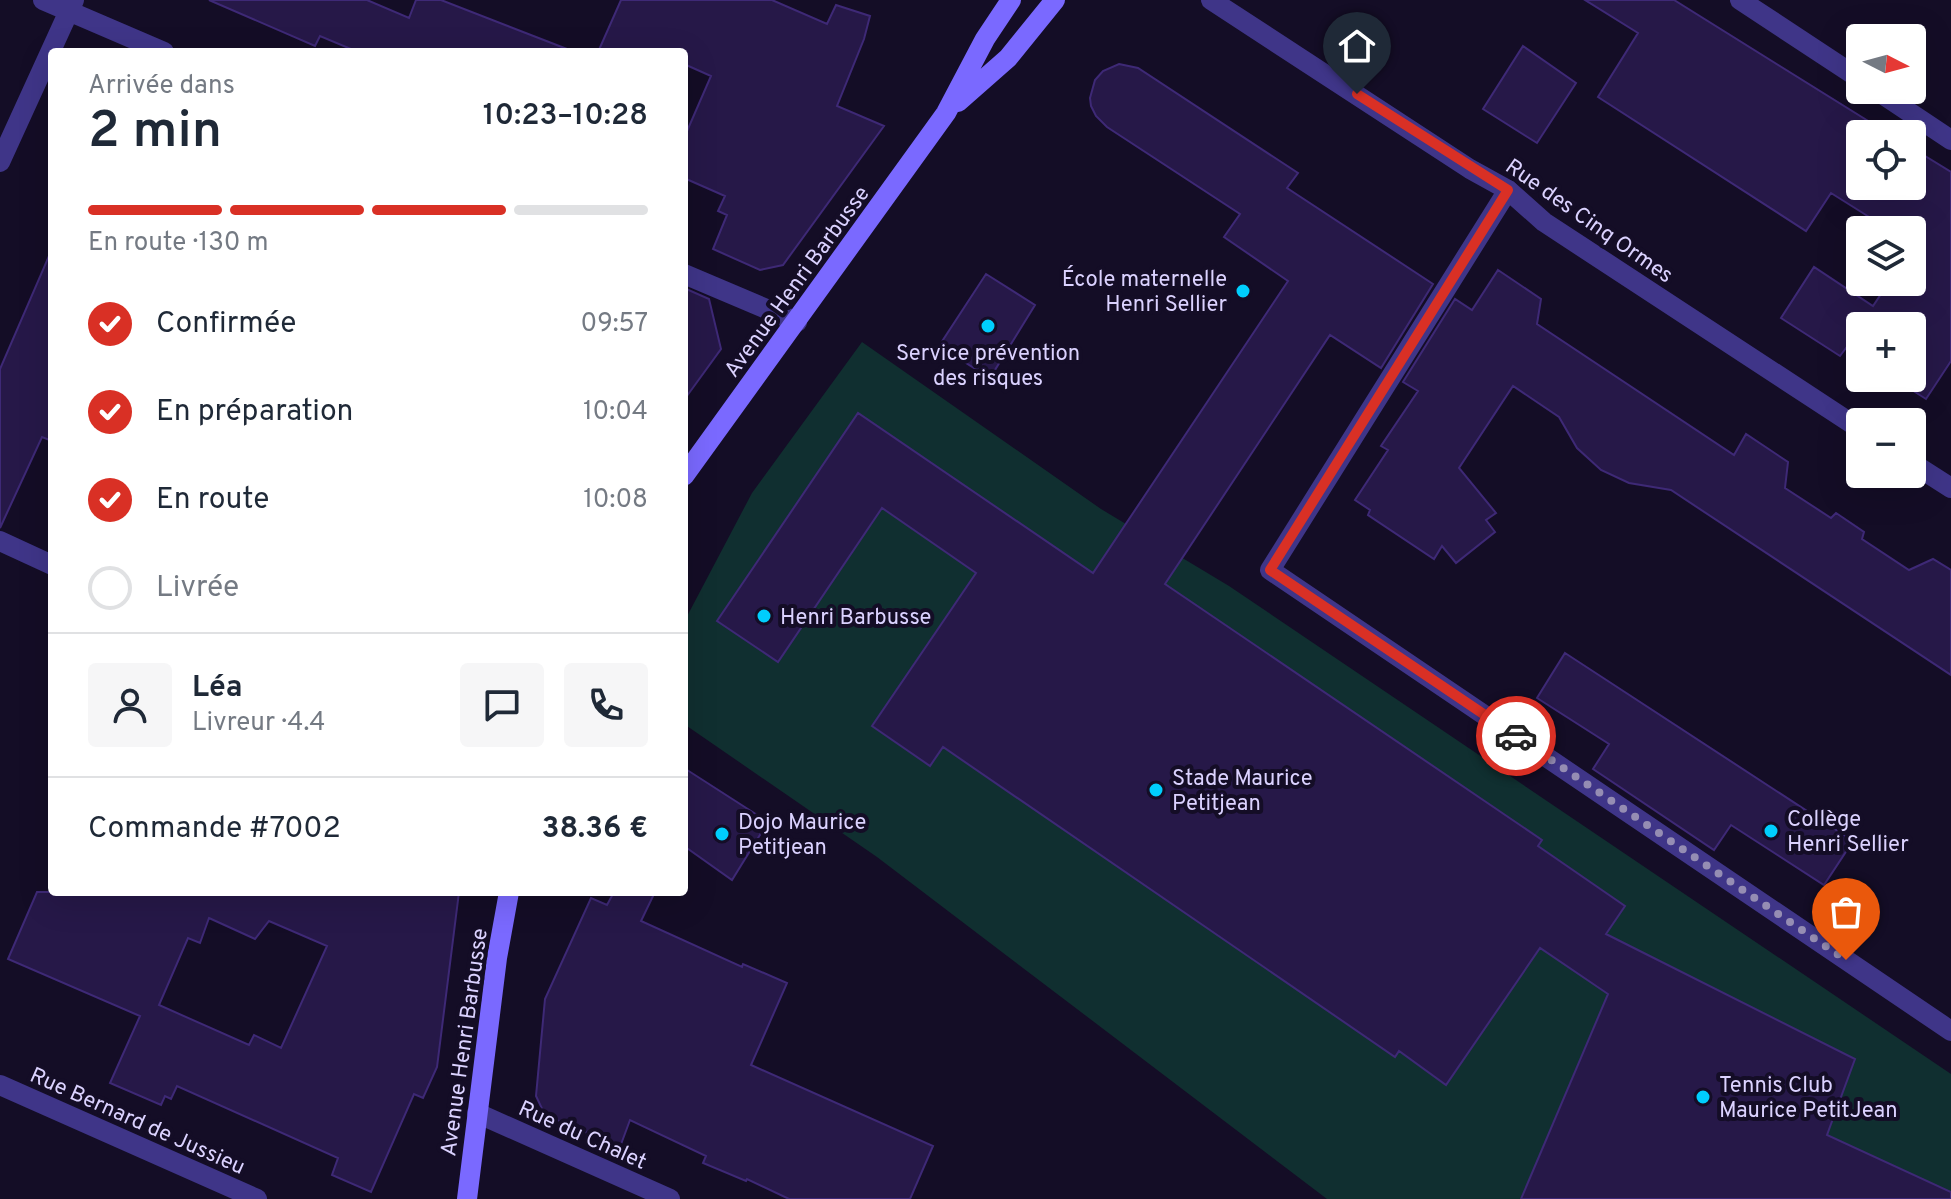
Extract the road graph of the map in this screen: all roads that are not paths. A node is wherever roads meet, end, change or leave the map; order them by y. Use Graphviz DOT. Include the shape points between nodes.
graph roads {
  1 [pos="43,0"];
  2 [pos="1011,0"];
  3 [pos="1055,0"];
  4 [pos="1211,0"];
  5 [pos="1740,0"];
  6 [pos="71,6"];
  7 [pos="52,48"];
  8 [pos="156,48"];
  9 [pos="48,57"];
  10 [pos="1846,70"];
  11 [pos="1897,104"];
  12 [pos="946,113"];
  13 [pos="1951,140"];
  14 [pos="0,162"];
  15 [pos="1508,190"];
  16 [pos="688,276"];
  17 [pos="797,322"];
  18 [pos="1846,420"];
  19 [pos="688,471"];
  20 [pos="1926,472"];
  21 [pos="1951,488"];
  22 [pos="0,541"];
  23 [pos="48,563"];
  24 [pos="508,896"];
  25 [pos="1951,1031"];
  26 [pos="0,1085"];
  27 [pos="477,1113"];
  28 [pos="257,1199"];
  29 [pos="467,1199"];
  30 [pos="670,1199"];
  1 -- 6 [label="street"];
  2 -- 12 [label="street, Avenue Henri Barbusse"];
  3 -- 12 [label="street, Avenue Henri Barbusse" via="1008,58"];
  4 -- 15 [label="street, Rue des Cinq Ormes"];
  5 -- 10 [label="street"];
  6 -- 7 [label="street"];
  6 -- 8 [label="street"];
  9 -- 14 [label="street"];
  11 -- 13 [label="street"];
  12 -- 17 [label="street, Avenue Henri Barbusse"];
  15 -- 18 [label="street, Rue des Cinq Ormes" via="1544,222"];
  15 -- 25 [label="street" via="1270,570"];
  16 -- 17 [label="street"];
  17 -- 19 [label="street, Avenue Henri Barbusse"];
  20 -- 21 [label="street"];
  22 -- 23 [label="street"];
  24 -- 27 [label="street, Avenue Henri Barbusse"];
  26 -- 28 [label="street, Rue Bernard de Jussieu"];
  27 -- 29 [label="street, Avenue Henri Barbusse"];
  27 -- 30 [label="street, Rue du Chalet"];
}
